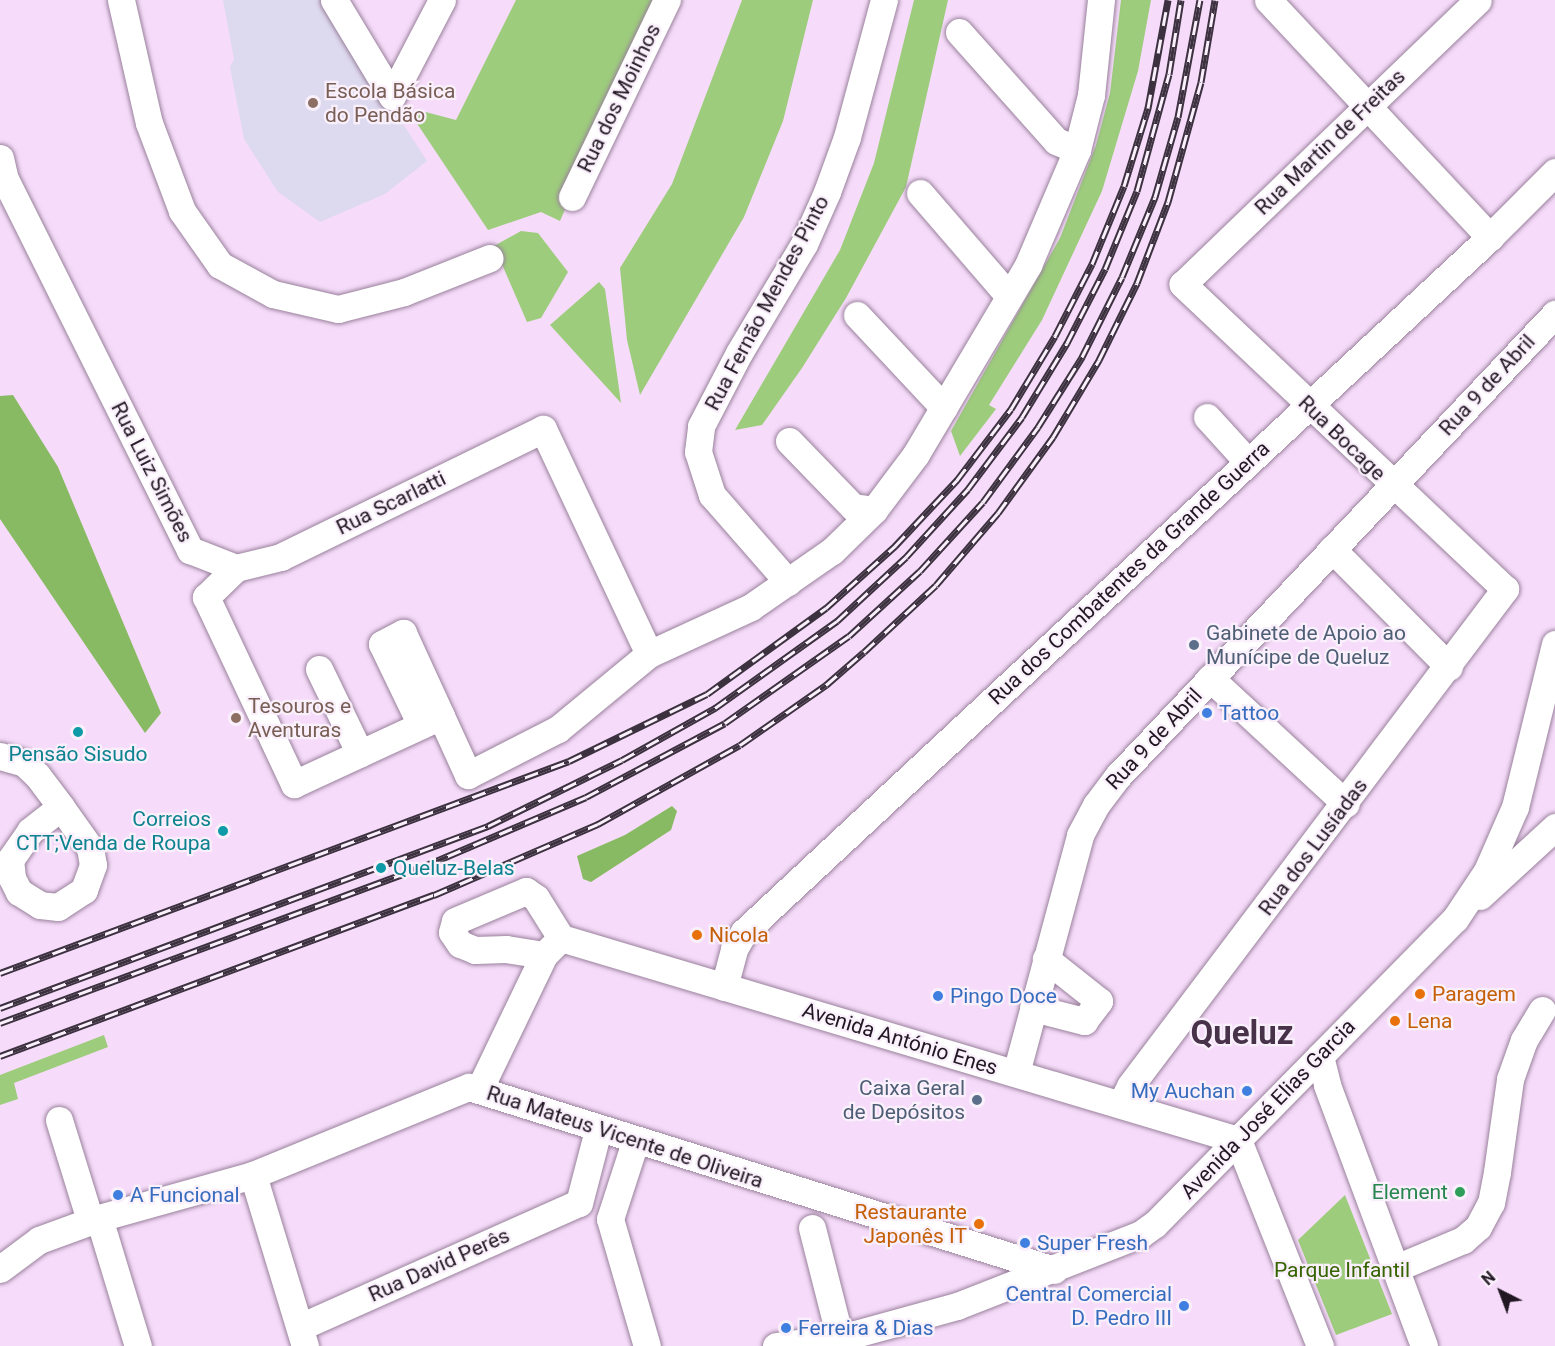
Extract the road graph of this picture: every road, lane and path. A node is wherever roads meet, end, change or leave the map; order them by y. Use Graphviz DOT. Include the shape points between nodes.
graph roads {
  1 [pos="121,0"];
  2 [pos="334,0"];
  3 [pos="442,0"];
  4 [pos="667,0"];
  5 [pos="884,0"];
  6 [pos="1101,0"];
  7 [pos="1268,0"];
  8 [pos="1478,0"];
  9 [pos="959,32"];
  10 [pos="1368,105"];
  11 [pos="1077,150"];
  12 [pos="0,158"];
  13 [pos="1555,172"];
  14 [pos="920,193"];
  15 [pos="572,196"];
  16 [pos="1490,237"];
  17 [pos="490,258"];
  18 [pos="1183,284"];
  19 [pos="1008,295"];
  20 [pos="1555,314"];
  21 [pos="857,315"];
  22 [pos="1309,406"];
  23 [pos="944,408"];
  24 [pos="1207,417"];
  25 [pos="789,441"];
  26 [pos="1248,462"];
  27 [pos="1392,486"];
  28 [pos="874,510"];
  29 [pos="1332,549"];
  30 [pos="236,568"];
  31 [pos="788,582"];
  32 [pos="1505,589"];
  33 [pos="1555,644"];
  34 [pos="649,654"];
  35 [pos="1449,667"];
  36 [pos="319,669"];
  37 [pos="1210,678"];
  38 [pos="360,754"];
  39 [pos="0,756"];
  40 [pos="1346,804"];
  41 [pos="61,807"];
  42 [pos="1515,807"];
  43 [pos="1551,830"];
  44 [pos="1455,919"];
  45 [pos="1046,959"];
  46 [pos="724,987"];
  47 [pos="1033,1008"];
  48 [pos="1542,1010"];
  49 [pos="1320,1056"];
  50 [pos="1016,1073"];
  51 [pos="479,1090"];
  52 [pos="1121,1104"];
  53 [pos="59,1120"];
  54 [pos="598,1130"];
  55 [pos="1238,1140"];
  56 [pos="635,1142"];
  57 [pos="253,1175"];
  58 [pos="579,1203"];
  59 [pos="94,1219"];
  60 [pos="610,1219"];
  61 [pos="812,1228"];
  62 [pos="1396,1268"];
  63 [pos="0,1269"];
  64 [pos="1054,1270"];
  65 [pos="303,1336"];
  66 [pos="846,1340"];
  67 [pos="138,1346"];
  68 [pos="647,1346"];
  69 [pos="776,1346"];
  70 [pos="1320,1346"];
  71 [pos="1424,1346"];
  1 -- 17 [label="street" via="149,123 178,200 220,265 273,294 338,309 404,292"];
  2 -- 3 [label="street" via="392,96"];
  4 -- 15 [label="street, Rua dos Moinhos"];
  5 -- 31 [label="street, Rua Fernão Mendes Pinto" via="847,137 827,192 804,244 701,426 698,453 712,495"];
  6 -- 11 [label="street" via="1092,95"];
  7 -- 10 [label="street"];
  8 -- 10 [label="street, Rua Martin de Freitas"];
  9 -- 11 [label="street" via="1056,141"];
  10 -- 16 [label="street"];
  10 -- 18 [label="street, Rua Martin de Freitas"];
  11 -- 19 [label="street" via="1044,233"];
  12 -- 30 [label="street, Rua Luiz Simões" via="5,179 190,550"];
  13 -- 16 [label="street, Rua dos Combatentes da Grande Guerra"];
  14 -- 19 [label="street"];
  16 -- 22 [label="street, Rua dos Combatentes da Grande Guerra"];
  18 -- 22 [label="street, Rua Bocage"];
  19 -- 23 [label="street"];
  20 -- 27 [label="street, Rua 9 de Abril"];
  21 -- 23 [label="street"];
  22 -- 26 [label="street, Rua dos Combatentes da Grande Guerra"];
  22 -- 27 [label="street, Rua Bocage"];
  23 -- 28 [label="street"];
  24 -- 26 [label="street"];
  25 -- 28 [label="street" via="853,507"];
  26 -- 46 [label="street, Rua dos Combatentes da Grande Guerra" via="744,932 734,949"];
  27 -- 29 [label="street, Rua 9 de Abril"];
  27 -- 32 [label="street, Rua Bocage"];
  28 -- 31 [label="street" via="832,551"];
  29 -- 35 [label="street"];
  29 -- 37 [label="street, Rua 9 de Abril"];
  30 -- 34 [label="street, Rua Scarlatti" via="281,557 543,429"];
  30 -- 38 [label="street" via="206,597 294,784"];
  31 -- 34 [label="street" via="751,607"];
  32 -- 35 [label="street, Rua dos Lusíadas"];
  33 -- 42 [label="street, Avenida José Elias Garcia"];
  34 -- 38 [label="street" via="558,729 468,775 431,721"];
  35 -- 40 [label="street, Rua dos Lusíadas"];
  36 -- 38 [label="street"];
  37 -- 40 [label="street"];
  37 -- 45 [label="street, Rua 9 de Abril" via="1095,805 1080,836"];
  39 -- 41 [label="street" via="24,763"];
  40 -- 52 [label="street, Rua dos Lusíadas" via="1130,1086"];
  42 -- 43 [label="street" via="1522,826"];
  42 -- 44 [label="street, Avenida José Elias Garcia" via="1487,871"];
  43 -- 44 [label="street"];
  44 -- 49 [label="street, Avenida José Elias Garcia"];
  45 -- 47 [label="street, Rua 9 de Abril"];
  45 -- 47 [label="street" via="1099,1001 1084,1021"];
  46 -- 50 [label="street, Avenida António Enes"];
  46 -- 51 [label="street, Avenida António Enes" via="552,946"];
  47 -- 50 [label="street, Rua 9 de Abril"];
  48 -- 62 [label="street" via="1524,1040 1510,1079 1495,1182 1479,1227 1463,1240"];
  49 -- 55 [label="street, Avenida José Elias Garcia"];
  49 -- 62 [label="street" via="1327,1085"];
  50 -- 52 [label="street, Avenida António Enes"];
  51 -- 54 [label="street, Rua Mateus Vicente de Oliveira"];
  51 -- 57 [label="street, Rua Mateus Vicente de Oliveira" via="470,1087"];
  52 -- 55 [label="street, Avenida António Enes"];
  53 -- 59 [label="street"];
  54 -- 56 [label="street, Rua Mateus Vicente de Oliveira"];
  54 -- 58 [label="street"];
  55 -- 64 [label="street, Avenida José Elias Garcia" via="1141,1234"];
  55 -- 70 [label="street"];
  56 -- 60 [label="street"];
  56 -- 64 [label="street, Rua Mateus Vicente de Oliveira"];
  57 -- 59 [label="street, Rua Mateus Vicente de Oliveira"];
  57 -- 65 [label="street"];
  58 -- 60 [label="street"];
  58 -- 65 [label="street, Rua David Perês"];
  59 -- 63 [label="street, Rua Mateus Vicente de Oliveira" via="39,1240"];
  59 -- 67 [label="street"];
  60 -- 68 [label="street"];
  61 -- 66 [label="street"];
  62 -- 71 [label="street"];
  64 -- 66 [label="street, Avenida José Elias Garcia" via="957,1306"];
  66 -- 69 [label="street, Avenida José Elias Garcia"];
}
